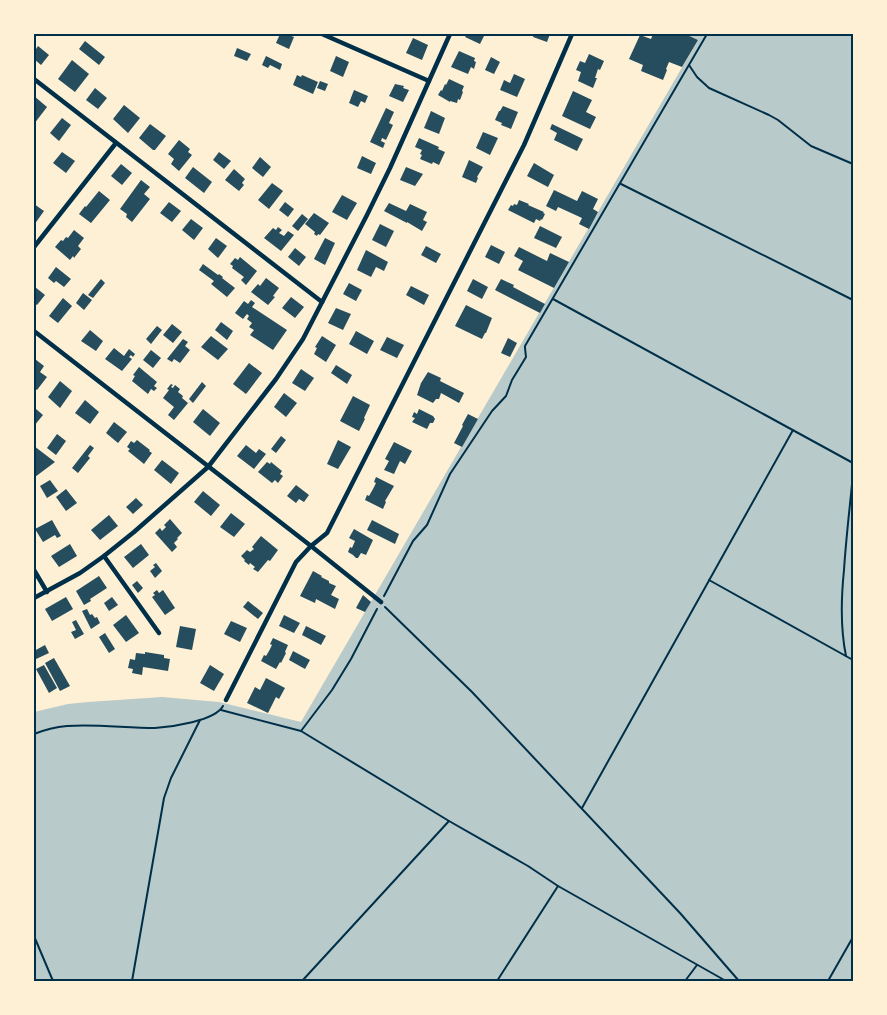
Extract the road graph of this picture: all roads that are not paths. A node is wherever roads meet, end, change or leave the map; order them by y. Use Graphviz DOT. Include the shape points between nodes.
graph roads {
  1 [pos="322,34"];
  2 [pos="450,34"];
  3 [pos="572,34"];
  4 [pos="34,79"];
  5 [pos="429,81"];
  6 [pos="116,143"];
  7 [pos="34,247"];
  8 [pos="322,302"];
  9 [pos="34,331"];
  10 [pos="208,467"];
  11 [pos="311,546"];
  12 [pos="104,556"];
  13 [pos="34,570"];
  14 [pos="47,592"];
  15 [pos="34,598"];
  16 [pos="381,602"];
  17 [pos="159,633"];
  18 [pos="226,700"];
  1 -- 5 [label="street"];
  2 -- 5 [label="street"];
  3 -- 11 [label="street" via="524,144 327,534"];
  4 -- 6 [label="street"];
  5 -- 8 [label="street" via="386,176"];
  6 -- 7 [label="street"];
  6 -- 8 [label="street"];
  8 -- 10 [label="street" via="303,339 276,379"];
  9 -- 10 [label="street"];
  10 -- 11 [label="street"];
  10 -- 12 [label="street"];
  11 -- 16 [label="street"];
  11 -- 18 [label="street" via="296,562"];
  12 -- 14 [label="street"];
  12 -- 17 [label="street"];
  13 -- 14 [label="street"];
  14 -- 15 [label="street"];
}
